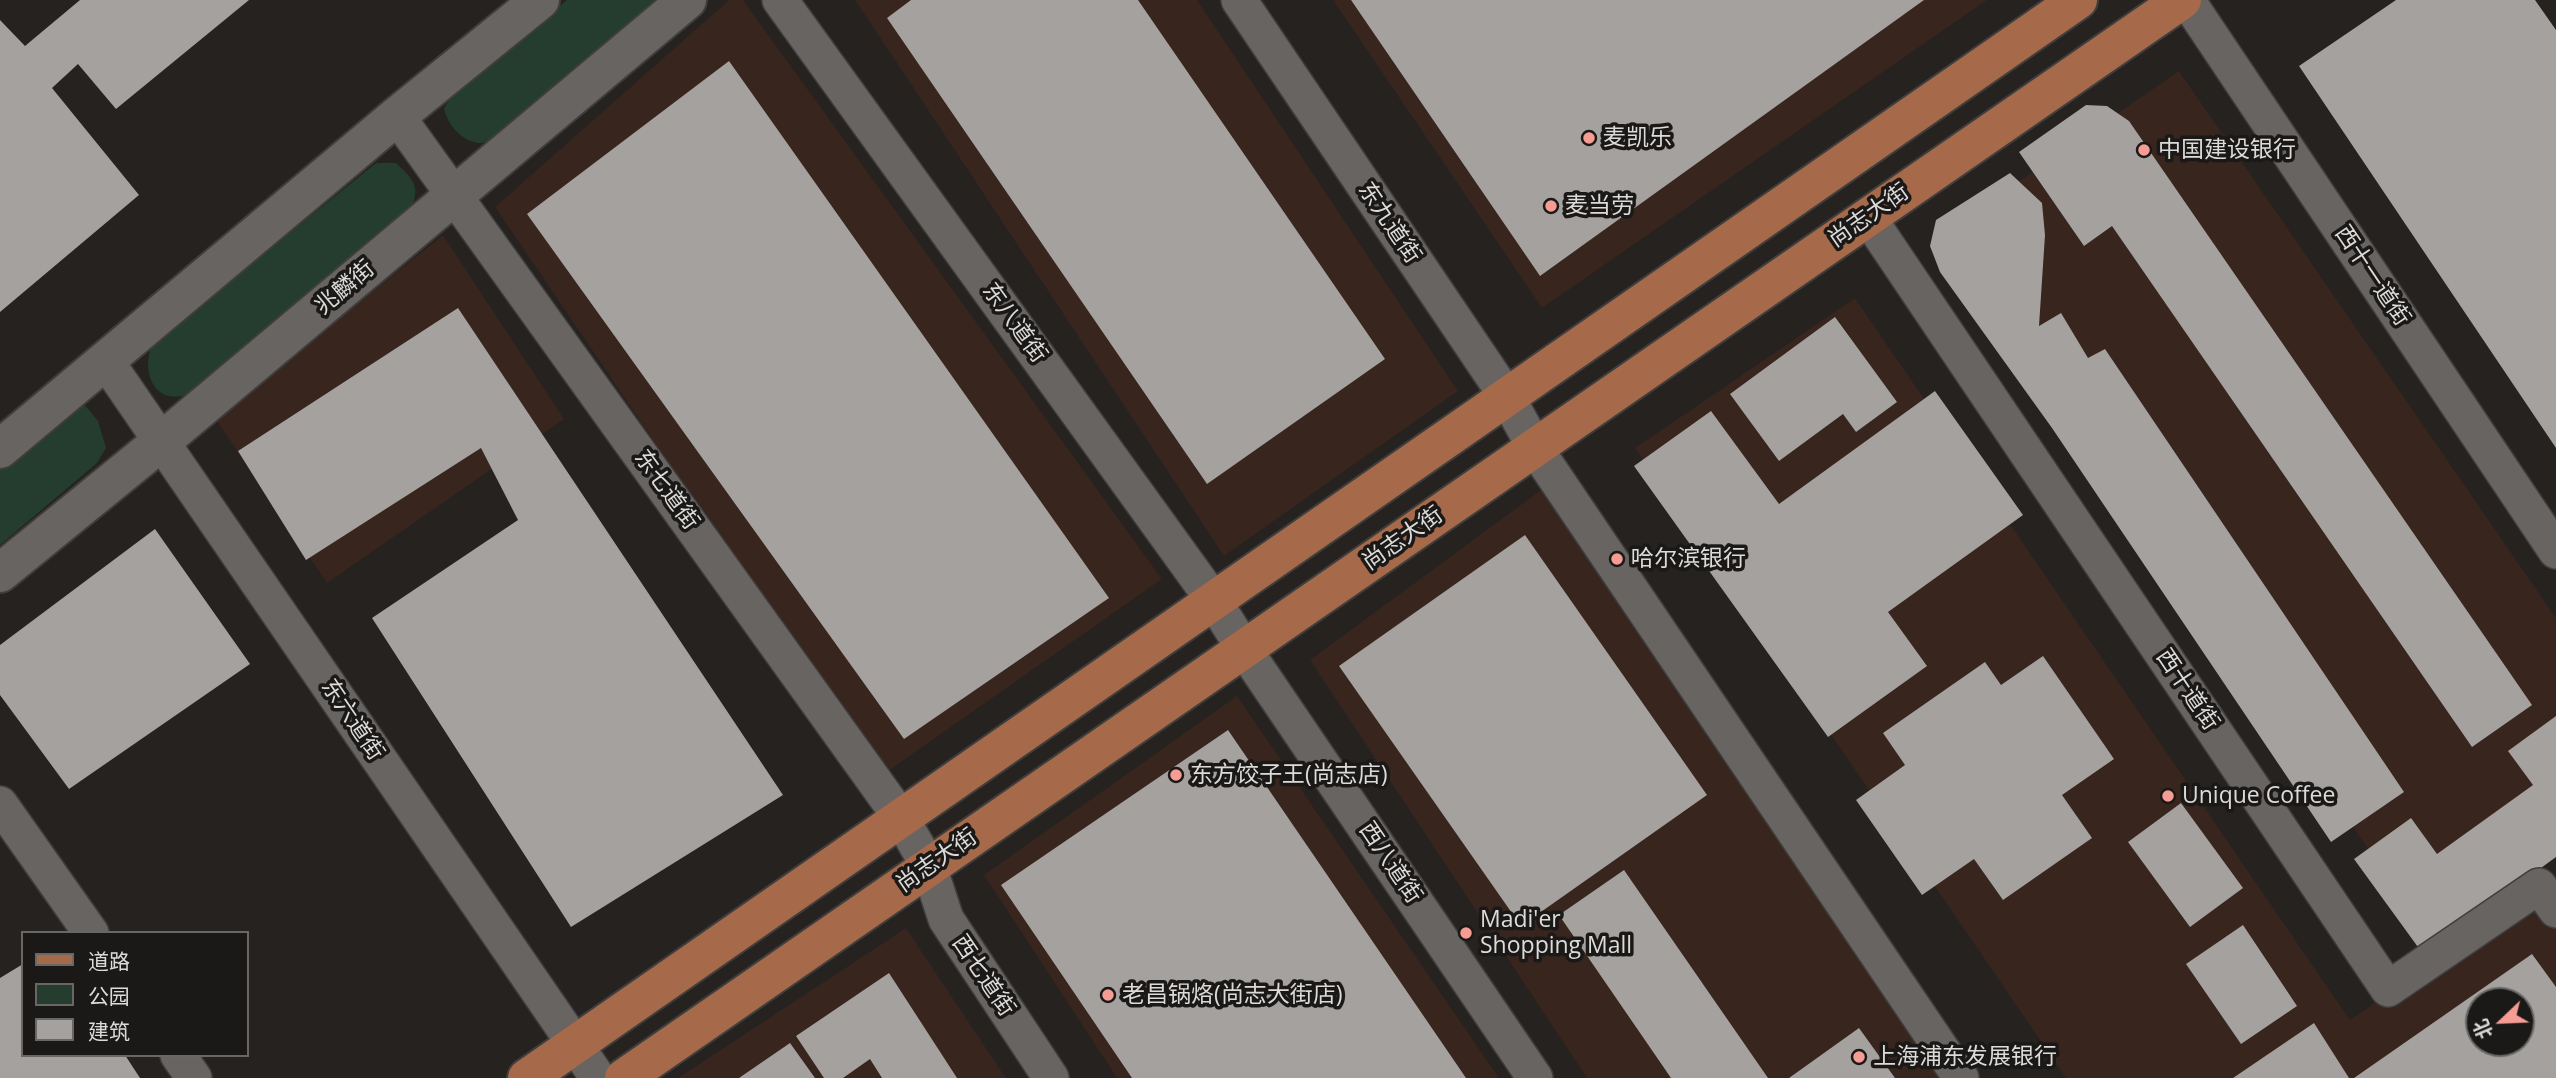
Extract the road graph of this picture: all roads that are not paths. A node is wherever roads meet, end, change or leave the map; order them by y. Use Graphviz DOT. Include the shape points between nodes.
graph roads {
  1 [pos="540,0"];
  2 [pos="687,0"];
  3 [pos="780,0"];
  4 [pos="1239,0"];
  5 [pos="2078,0"];
  6 [pos="2185,0"];
  7 [pos="397,116"];
  8 [pos="456,196"];
  9 [pos="1868,217"];
  10 [pos="106,362"];
  11 [pos="1507,397"];
  12 [pos="162,441"];
  13 [pos="1535,448"];
  14 [pos="0,449"];
  15 [pos="2556,551"];
  16 [pos="0,573"];
  17 [pos="1214,601"];
  18 [pos="1244,649"];
  19 [pos="0,804"];
  20 [pos="901,818"];
  21 [pos="929,867"];
  22 [pos="2556,910"];
  23 [pos="90,931"];
  24 [pos="574,1046"];
  25 [pos="179,1057"];
  26 [pos="194,1078"];
  27 [pos="527,1078"];
  28 [pos="598,1078"];
  29 [pos="624,1078"];
  30 [pos="1051,1078"];
  31 [pos="1535,1078"];
  32 [pos="1961,1078"];
  1 -- 7 [label="main road"];
  2 -- 8 [label="main road, 兆麟街"];
  3 -- 17 [label="street, 东八道街"];
  4 -- 11 [label="street, 东九道街"];
  5 -- 11 [label="main road"];
  6 -- 9 [label="main road, 尚志大街"];
  6 -- 15 [label="street, 西十一道街"];
  7 -- 8 [label="street, 东七道街"];
  7 -- 10 [label="main road"];
  8 -- 12 [label="main road, 兆麟街"];
  8 -- 20 [label="street, 东七道街"];
  9 -- 13 [label="main road, 尚志大街"];
  9 -- 22 [label="street, 西十道街" via="2388,989 2539,887"];
  10 -- 12 [label="street, 东六道街"];
  10 -- 14 [label="main road"];
  11 -- 13 [label="street, 东九道街"];
  11 -- 17 [label="main road"];
  12 -- 16 [label="main road, 兆麟街"];
  12 -- 24 [label="street, 东六道街"];
  13 -- 18 [label="main road, 尚志大街"];
  13 -- 32 [label="street, 东九道街"];
  17 -- 18 [label="street, 东八道街"];
  17 -- 20 [label="main road"];
  18 -- 21 [label="main road, 尚志大街"];
  18 -- 31 [label="street, 西八道街"];
  19 -- 23 [label="street"];
  20 -- 21 [label="street, 东七道街"];
  20 -- 24 [label="main road"];
  21 -- 29 [label="main road, 尚志大街"];
  21 -- 30 [label="street, 西七道街" via="946,919"];
  24 -- 27 [label="main road"];
  24 -- 28 [label="street, 东六道街"];
  25 -- 26 [label="street"];
}
